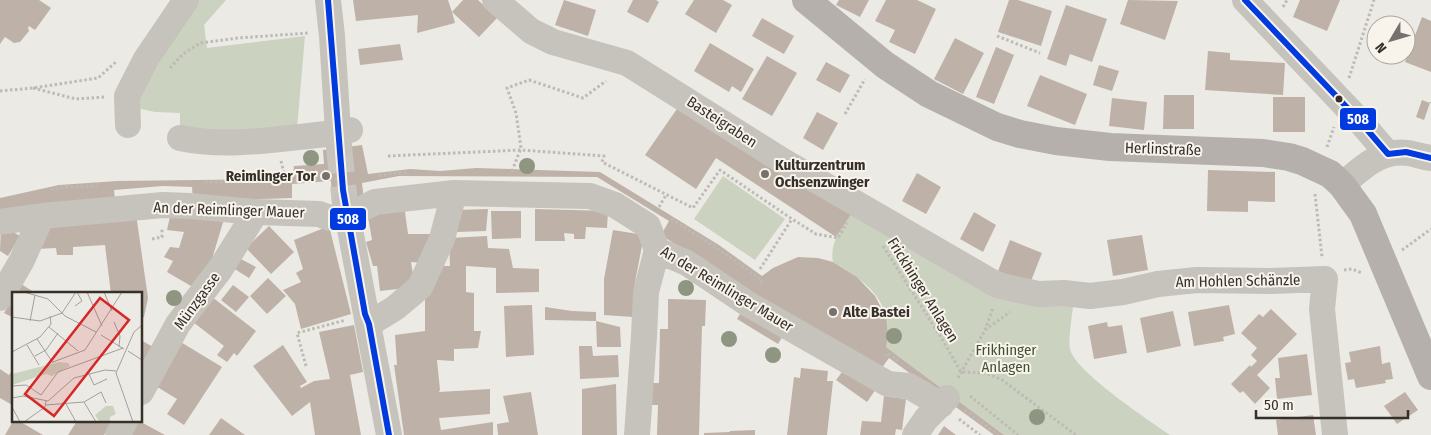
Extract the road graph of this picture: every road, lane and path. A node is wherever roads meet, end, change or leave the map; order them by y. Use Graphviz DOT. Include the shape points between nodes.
graph roads {
  1 [pos="186,0"];
  2 [pos="328,0"];
  3 [pos="495,0"];
  4 [pos="806,0"];
  5 [pos="1244,0"];
  6 [pos="1374,0"];
  7 [pos="242,32"];
  8 [pos="312,33"];
  9 [pos="997,36"];
  10 [pos="238,38"];
  11 [pos="1040,53"];
  12 [pos="876,58"];
  13 [pos="118,60"];
  14 [pos="627,62"];
  15 [pos="166,73"];
  16 [pos="33,88"];
  17 [pos="0,92"];
  18 [pos="127,96"];
  19 [pos="1342,102"];
  20 [pos="845,114"];
  21 [pos="128,125"];
  22 [pos="180,138"];
  23 [pos="521,150"];
  24 [pos="1388,154"];
  25 [pos="388,156"];
  26 [pos="280,157"];
  27 [pos="1431,158"];
  28 [pos="1321,168"];
  29 [pos="286,182"];
  30 [pos="1342,185"];
  31 [pos="454,193"];
  32 [pos="666,195"];
  33 [pos="857,205"];
  34 [pos="658,208"];
  35 [pos="346,209"];
  36 [pos="256,212"];
  37 [pos="42,216"];
  38 [pos="792,220"];
  39 [pos="0,222"];
  40 [pos="1431,229"];
  41 [pos="880,243"];
  42 [pos="657,250"];
  43 [pos="1383,264"];
  44 [pos="760,268"];
  45 [pos="1325,279"];
  46 [pos="997,285"];
  47 [pos="0,298"];
  48 [pos="367,319"];
  49 [pos="985,330"];
  50 [pos="306,366"];
  51 [pos="961,372"];
  52 [pos="1431,376"];
  53 [pos="142,390"];
  54 [pos="953,396"];
  55 [pos="124,422"];
  56 [pos="118,435"];
  57 [pos="389,435"];
  58 [pos="637,435"];
  59 [pos="916,435"];
  60 [pos="1018,435"];
  61 [pos="1076,435"];
  62 [pos="1335,435"];
  1 -- 18 [label="street" via="146,59"];
  2 -- 22 [label="street" via="336,103 342,136 238,142 201,142"];
  3 -- 14 [label="street, Basteigraben" via="531,31 552,42"];
  4 -- 12 [label="main road, Herlinstraße"];
  5 -- 19 [label="street"];
  6 -- 19 [label="path"];
  7 -- 10 [label="path"];
  8 -- 10 [label="path"];
  9 -- 11 [label="path"];
  10 -- 15 [label="path" via="200,43 183,54"];
  12 -- 20 [label="path"];
  12 -- 28 [label="main road, Herlinstraße" via="929,94 1020,134 1110,146 1263,153 1290,157"];
  13 -- 16 [label="path" via="98,78"];
  14 -- 23 [label="path" via="583,98 529,80 506,88 516,113"];
  14 -- 33 [label="street, Basteigraben"];
  16 -- 17 [label="path"];
  16 -- 18 [label="path" via="76,99"];
  18 -- 21 [label="street"];
  19 -- 24 [label="street"];
  19 -- 28 [label="path"];
  23 -- 25 [label="path"];
  23 -- 32 [label="path" via="604,156 602,162"];
  24 -- 27 [label="street" via="1406,152"];
  24 -- 30 [label="street" via="1370,162"];
  26 -- 29 [label="path"];
  28 -- 30 [label="main road, Herlinstraße"];
  28 -- 45 [label="path" via="1314,185"];
  30 -- 43 [label="main road, Herlinstraße" via="1363,214"];
  31 -- 35 [label="street, An der Reimlinger Mauer" via="375,202 358,211"];
  31 -- 42 [label="street, An der Reimlinger Mauer" via="590,196 615,205 648,226"];
  31 -- 48 [label="street" via="442,239 420,287 395,308"];
  32 -- 34 [label="path"];
  32 -- 38 [label="path" via="693,208 720,170"];
  33 -- 38 [label="path" via="838,238 816,234"];
  33 -- 46 [label="street, Basteigraben"];
  35 -- 36 [label="street, An der Reimlinger Mauer" via="330,218 319,214"];
  35 -- 48 [label="street"];
  36 -- 37 [label="street, An der Reimlinger Mauer" via="163,205"];
  36 -- 53 [label="street, Münzgasse" via="219,271 178,324"];
  37 -- 39 [label="street, An der Reimlinger Mauer"];
  37 -- 47 [label="street"];
  38 -- 44 [label="path"];
  40 -- 43 [label="path"];
  41 -- 51 [label="path, Frickhinger Anlagen"];
  42 -- 54 [label="street, An der Reimlinger Mauer" via="688,263 748,304 888,384"];
  42 -- 58 [label="street" via="646,292"];
  43 -- 52 [label="main road, Herlinstraße"];
  45 -- 46 [label="street, Am Hohlen Schänzle" via="1197,280 1090,296 1038,294"];
  45 -- 62 [label="street" via="1322,308"];
  48 -- 50 [label="path" via="297,333"];
  48 -- 57 [label="street"];
  49 -- 51 [label="path"];
  51 -- 54 [label="path"];
  51 -- 61 [label="path" via="986,373 1002,380"];
  54 -- 59 [label="street" via="926,419"];
  54 -- 60 [label="path"];
  55 -- 56 [label="street"];
}
